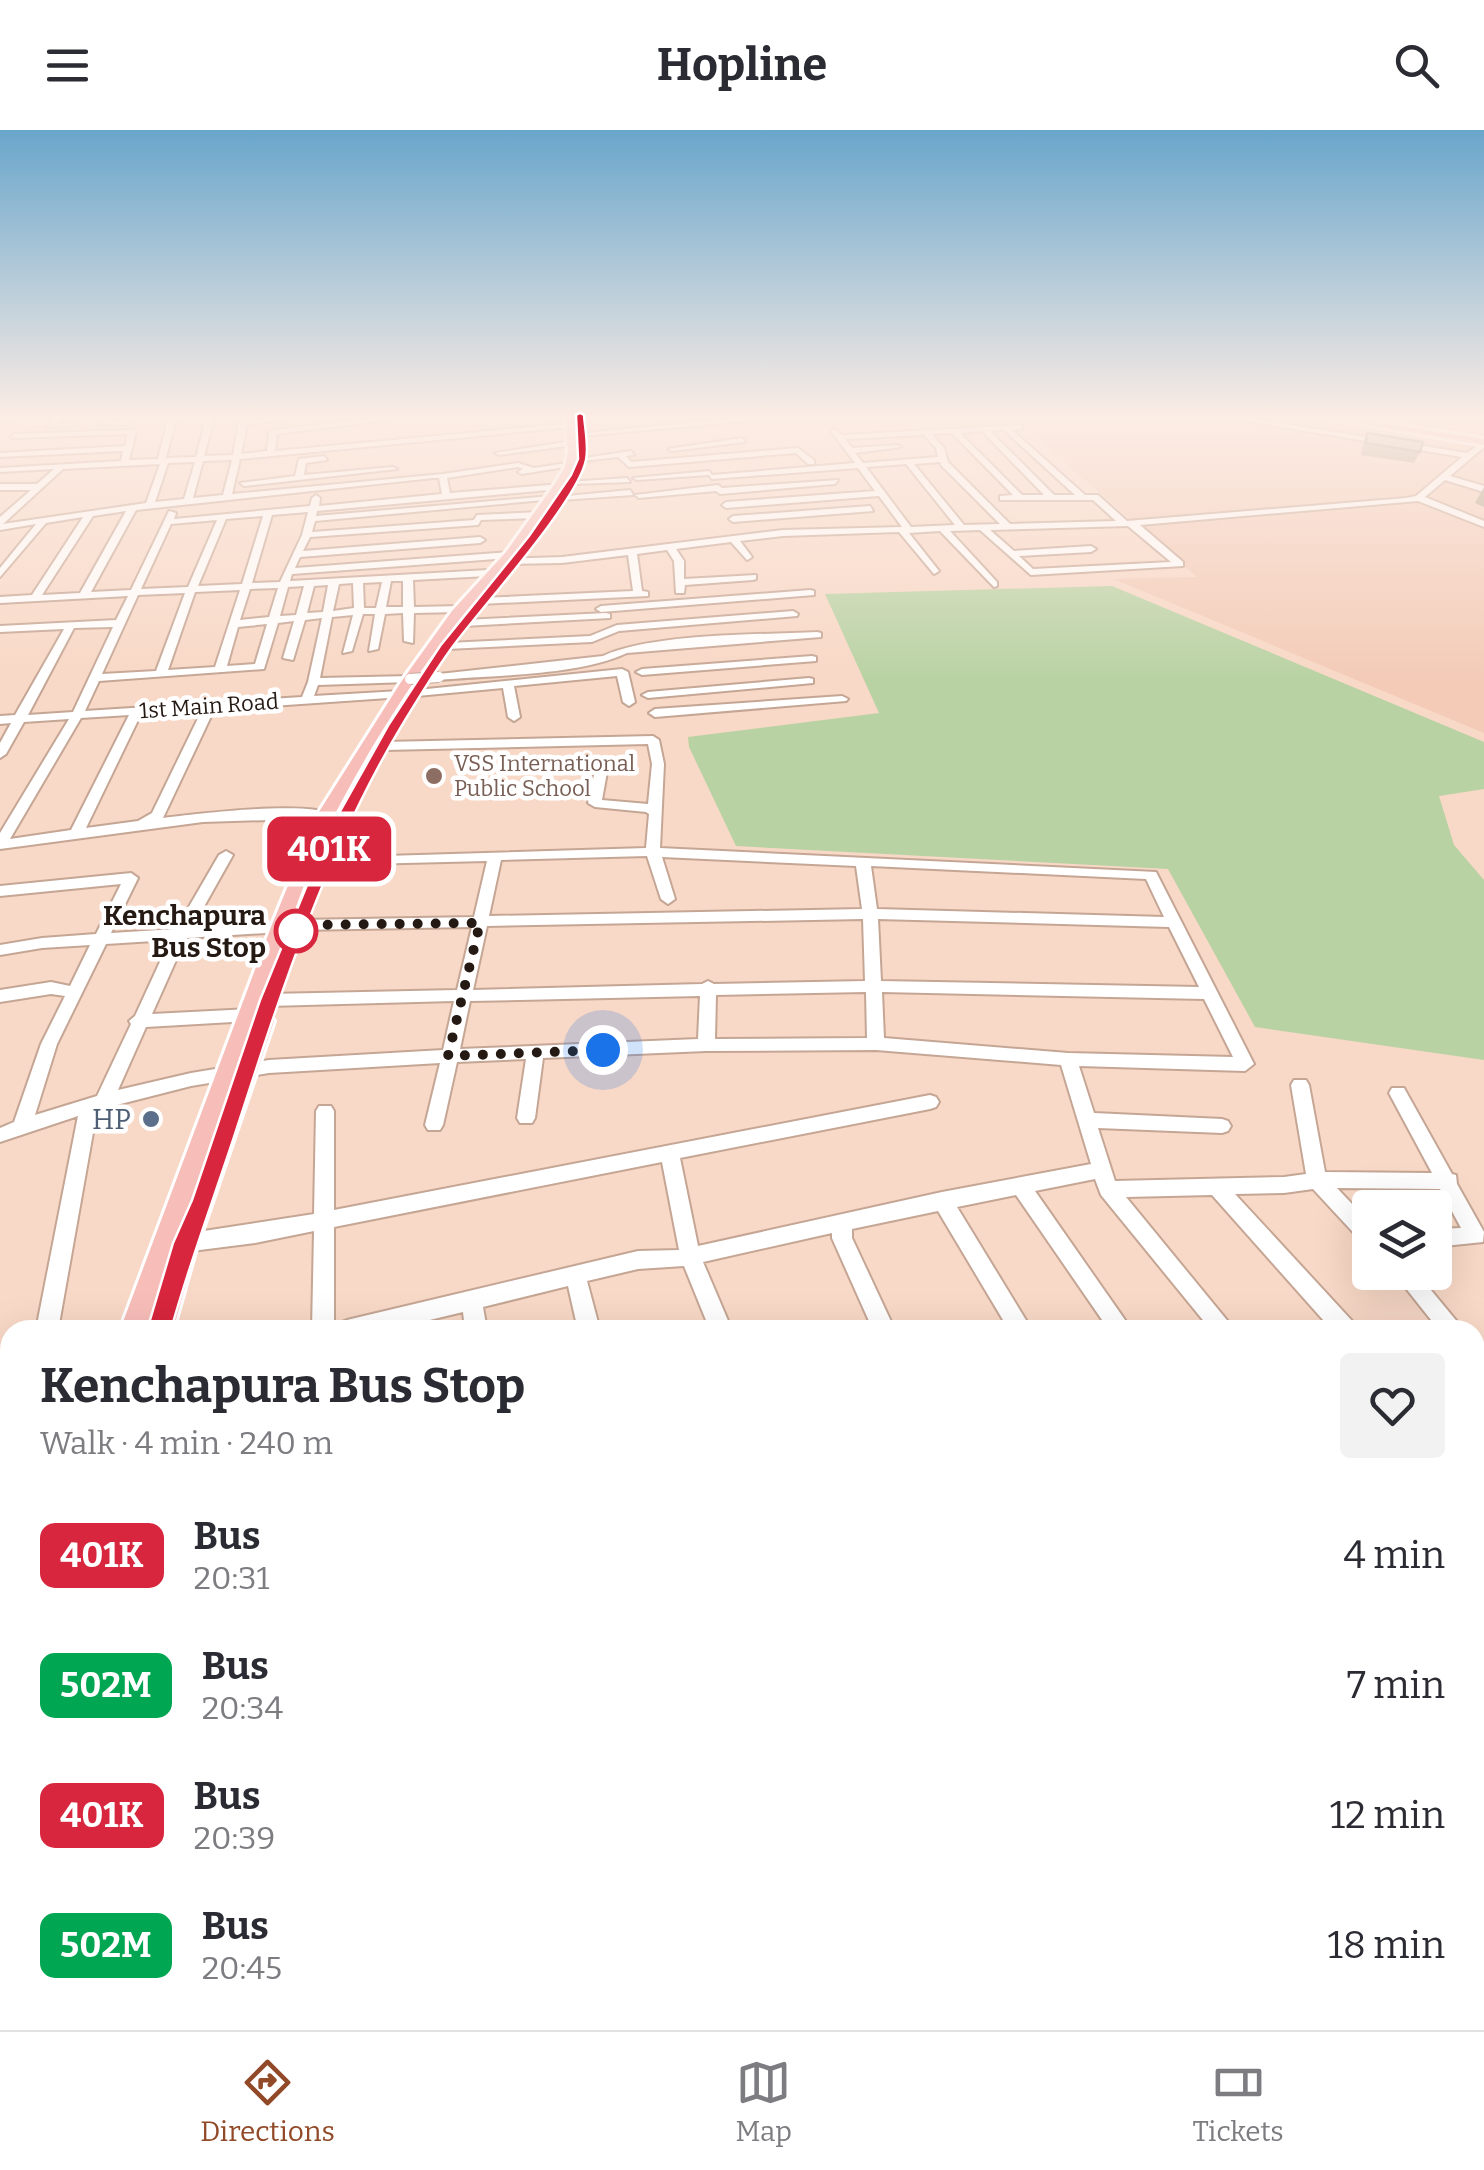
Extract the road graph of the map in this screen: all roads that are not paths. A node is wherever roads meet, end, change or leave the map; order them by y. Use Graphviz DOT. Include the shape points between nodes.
graph roads {
  1 [pos="21,504"];
  2 [pos="164,504"];
  3 [pos="181,504"];
  4 [pos="340,504"];
  5 [pos="480,504"];
  6 [pos="500,504"];
  7 [pos="539,504"];
  8 [pos="539,504"];
  9 [pos="744,504"];
  10 [pos="811,504"];
  11 [pos="887,504"];
  12 [pos="942,504"];
  13 [pos="985,504"];
  14 [pos="1105,504"];
  15 [pos="1359,504"];
  16 [pos="1434,504"];
  17 [pos="150,505"];
  18 [pos="726,505"];
  19 [pos="315,506"];
  20 [pos="476,506"];
  21 [pos="132,509"];
  22 [pos="870,509"];
  23 [pos="270,512"];
  24 [pos="817,512"];
  25 [pos="88,514"];
  26 [pos="223,517"];
  27 [pos="312,518"];
  28 [pos="1206,518"];
  29 [pos="734,519"];
  30 [pos="44,520"];
  31 [pos="477,520"];
  32 [pos="168,522"];
  33 [pos="0,524"];
  34 [pos="1129,524"];
  35 [pos="1484,524"];
  36 [pos="1008,527"];
  37 [pos="1215,527"];
  38 [pos="962,528"];
  39 [pos="983,528"];
  40 [pos="943,529"];
  41 [pos="905,530"];
  42 [pos="829,532"];
  43 [pos="307,535"];
  44 [pos="737,538"];
  45 [pos="480,540"];
  46 [pos="669,546"];
  47 [pos="1091,549"];
  48 [pos="632,550"];
  49 [pos="297,554"];
  50 [pos="1010,554"];
  51 [pos="747,557"];
  52 [pos="502,563"];
  53 [pos="934,571"];
  54 [pos="288,572"];
  55 [pos="0,574"];
  56 [pos="754,577"];
  57 [pos="408,578"];
  58 [pos="388,579"];
  59 [pos="358,580"];
  60 [pos="334,582"];
  61 [pos="310,583"];
  62 [pos="285,584"];
  63 [pos="994,584"];
  64 [pos="244,586"];
  65 [pos="190,590"];
  66 [pos="136,592"];
  67 [pos="810,593"];
  68 [pos="638,594"];
  69 [pos="84,595"];
  70 [pos="677,595"];
  71 [pos="35,598"];
  72 [pos="0,600"];
  73 [pos="480,601"];
  74 [pos="408,610"];
  75 [pos="358,611"];
  76 [pos="384,611"];
  77 [pos="793,614"];
  78 [pos="326,615"];
  79 [pos="462,616"];
  80 [pos="301,618"];
  81 [pos="276,620"];
  82 [pos="121,623"];
  83 [pos="236,624"];
  84 [pos="676,624"];
  85 [pos="71,625"];
  86 [pos="7,632"];
  87 [pos="817,635"];
  88 [pos="409,641"];
  89 [pos="686,643"];
  90 [pos="446,646"];
  91 [pos="373,649"];
  92 [pos="347,652"];
  93 [pos="289,658"];
  94 [pos="812,659"];
  95 [pos="694,668"];
  96 [pos="220,669"];
  97 [pos="642,672"];
  98 [pos="161,673"];
  99 [pos="569,677"];
  100 [pos="95,678"];
  101 [pos="808,681"];
  102 [pos="314,682"];
  103 [pos="508,684"];
  104 [pos="410,688"];
  105 [pos="699,690"];
  106 [pos="571,692"];
  107 [pos="648,695"];
  108 [pos="842,699"];
  109 [pos="308,700"];
  110 [pos="629,702"];
  111 [pos="210,706"];
  112 [pos="707,708"];
  113 [pos="137,711"];
  114 [pos="655,713"];
  115 [pos="77,715"];
  116 [pos="514,717"];
  117 [pos="20,719"];
  118 [pos="0,720"];
  119 [pos="712,724"];
  120 [pos="384,746"];
  121 [pos="0,754"];
  122 [pos="603,761"];
  123 [pos="654,810"];
  124 [pos="326,816"];
  125 [pos="141,824"];
  126 [pos="76,834"];
  127 [pos="0,844"];
  128 [pos="652,852"];
  129 [pos="226,855"];
  130 [pos="494,857"];
  131 [pos="324,861"];
  132 [pos="863,862"];
  133 [pos="0,891"];
  134 [pos="668,899"];
  135 [pos="870,914"];
  136 [pos="1175,922"];
  137 [pos="480,923"];
  138 [pos="290,926"];
  139 [pos="180,935"];
  140 [pos="98,940"];
  141 [pos="0,950"];
  142 [pos="874,986"];
  143 [pos="708,987"];
  144 [pos="74,992"];
  145 [pos="465,992"];
  146 [pos="1210,993"];
  147 [pos="0,996"];
  148 [pos="269,1000"];
  149 [pos="250,1015"];
  150 [pos="138,1022"];
  151 [pos="876,1044"];
  152 [pos="706,1046"];
  153 [pos="534,1052"];
  154 [pos="448,1056"];
  155 [pos="1068,1058"];
  156 [pos="237,1070"];
  157 [pos="1300,1084"];
  158 [pos="1398,1093"];
  159 [pos="930,1102"];
  160 [pos="96,1105"];
  161 [pos="326,1112"];
  162 [pos="526,1118"];
  163 [pos="1088,1120"];
  164 [pos="434,1125"];
  165 [pos="1222,1126"];
  166 [pos="22,1127"];
  167 [pos="0,1135"];
  168 [pos="670,1153"];
  169 [pos="1104,1180"];
  170 [pos="1317,1180"];
  171 [pos="1449,1181"];
  172 [pos="1020,1186"];
  173 [pos="1216,1186"];
  174 [pos="942,1200"];
  175 [pos="1352,1218"];
  176 [pos="322,1220"];
  177 [pos="843,1222"];
  178 [pos="1452,1237"];
  179 [pos="184,1243"];
  180 [pos="690,1256"];
  181 [pos="575,1274"];
  182 [pos="1419,1290"];
  183 [pos="471,1298"];
  184 [pos="49,1320"];
  185 [pos="138,1320"];
  186 [pos="162,1320"];
  187 [pos="323,1320"];
  188 [pos="386,1320"];
  189 [pos="474,1320"];
  190 [pos="587,1320"];
  191 [pos="717,1320"];
  192 [pos="879,1320"];
  193 [pos="1015,1320"];
  194 [pos="1114,1320"];
  195 [pos="1216,1320"];
  196 [pos="1337,1320"];
  197 [pos="1445,1320"];
  1 -- 33 [label="street"];
  2 -- 17 [label="street"];
  3 -- 32 [label="street"];
  4 -- 19 [label="street"];
  5 -- 20 [label="street"];
  6 -- 31 [label="street"];
  7 -- 52 [label="main road"];
  8 -- 52 [label="main road"];
  9 -- 18 [label="street"];
  10 -- 24 [label="street"];
  11 -- 41 [label="street"];
  12 -- 38 [label="street"];
  13 -- 36 [label="street"];
  14 -- 34 [label="street"];
  15 -- 28 [label="street"];
  16 -- 35 [label="street"];
  17 -- 21 [label="street"];
  18 -- 29 [label="street"];
  19 -- 23 [label="street"];
  19 -- 27 [label="street"];
  20 -- 27 [label="street"];
  20 -- 31 [label="street"];
  21 -- 25 [label="street"];
  21 -- 69 [label="street"];
  22 -- 24 [label="street"];
  23 -- 26 [label="street"];
  23 -- 64 [label="street"];
  24 -- 29 [label="street"];
  24 -- 42 [label="street"];
  25 -- 30 [label="street"];
  25 -- 71 [label="street"];
  26 -- 32 [label="street"];
  26 -- 65 [label="street"];
  27 -- 43 [label="street"];
  28 -- 34 [label="street"];
  28 -- 37 [label="street"];
  29 -- 44 [label="street"];
  30 -- 33 [label="street"];
  30 -- 55 [label="street"];
  31 -- 43 [label="street"];
  31 -- 45 [label="street"];
  32 -- 66 [label="street"];
  34 -- 36 [label="street"];
  34 -- 50 [label="street" via="1180,564 1031,572"];
  36 -- 39 [label="street"];
  38 -- 39 [label="street"];
  38 -- 40 [label="street"];
  39 -- 50 [label="street"];
  40 -- 41 [label="street"];
  40 -- 63 [label="street"];
  41 -- 42 [label="street"];
  41 -- 53 [label="street"];
  42 -- 44 [label="street"];
  43 -- 49 [label="street"];
  44 -- 46 [label="street"];
  44 -- 51 [label="street"];
  45 -- 49 [label="street"];
  45 -- 52 [label="street"];
  46 -- 48 [label="street"];
  46 -- 70 [label="street" via="679,561"];
  47 -- 50 [label="street"];
  48 -- 52 [label="street"];
  48 -- 68 [label="street"];
  49 -- 54 [label="street"];
  52 -- 54 [label="street"];
  52 -- 57 [label="street"];
  52 -- 73 [label="main road"];
  52 -- 79 [label="main road"];
  54 -- 62 [label="street"];
  56 -- 70 [label="street" via="720,575"];
  57 -- 58 [label="street"];
  57 -- 74 [label="street"];
  58 -- 59 [label="street"];
  58 -- 76 [label="street"];
  59 -- 60 [label="street"];
  59 -- 75 [label="street"];
  60 -- 61 [label="street"];
  60 -- 78 [label="street"];
  61 -- 62 [label="street"];
  61 -- 80 [label="street"];
  62 -- 64 [label="street"];
  62 -- 81 [label="street"];
  64 -- 65 [label="street"];
  64 -- 83 [label="street"];
  65 -- 66 [label="street"];
  65 -- 98 [label="street"];
  66 -- 69 [label="street"];
  66 -- 82 [label="street"];
  67 -- 70 [label="street"];
  68 -- 70 [label="street"];
  68 -- 73 [label="street"];
  69 -- 71 [label="street"];
  70 -- 79 [label="street" via="603,613"];
  70 -- 84 [label="street"];
  71 -- 72 [label="street"];
  73 -- 79 [label="main road"];
  74 -- 76 [label="street"];
  74 -- 79 [label="street"];
  74 -- 88 [label="street"];
  75 -- 76 [label="street"];
  75 -- 78 [label="street"];
  75 -- 92 [label="street"];
  76 -- 91 [label="street"];
  77 -- 84 [label="street"];
  78 -- 80 [label="street"];
  78 -- 102 [label="street"];
  79 -- 90 [label="main road"];
  79 -- 104 [label="main road"];
  80 -- 81 [label="street"];
  80 -- 93 [label="street"];
  81 -- 83 [label="street"];
  81 -- 96 [label="street" via="260,666"];
  82 -- 85 [label="street"];
  82 -- 100 [label="street"];
  83 -- 96 [label="street"];
  84 -- 89 [label="street"];
  84 -- 90 [label="street" via="617,628 592,639"];
  85 -- 86 [label="street"];
  85 -- 117 [label="street"];
  87 -- 89 [label="street"];
  89 -- 95 [label="street"];
  89 -- 104 [label="street, bridge" via="574,664 440,676"];
  90 -- 104 [label="main road"];
  94 -- 95 [label="street"];
  95 -- 97 [label="street"];
  95 -- 105 [label="street"];
  96 -- 98 [label="street"];
  98 -- 100 [label="street"];
  99 -- 103 [label="street"];
  99 -- 106 [label="street"];
  99 -- 110 [label="street" via="622,672"];
  100 -- 115 [label="street"];
  101 -- 105 [label="street"];
  102 -- 104 [label="street"];
  102 -- 109 [label="street"];
  103 -- 104 [label="street"];
  103 -- 116 [label="street"];
  104 -- 109 [label="street, 1st Main Road"];
  104 -- 120 [label="main road"];
  104 -- 124 [label="main road"];
  105 -- 107 [label="street"];
  105 -- 112 [label="street"];
  108 -- 112 [label="street"];
  109 -- 111 [label="street, 1st Main Road"];
  111 -- 113 [label="street, 1st Main Road"];
  111 -- 125 [label="street" via="158,815"];
  112 -- 114 [label="street"];
  112 -- 119 [label="street"];
  113 -- 115 [label="street, 1st Main Road"];
  113 -- 126 [label="street"];
  115 -- 117 [label="street, 1st Main Road"];
  115 -- 127 [label="street"];
  117 -- 118 [label="street, 1st Main Road"];
  117 -- 121 [label="street"];
  120 -- 123 [label="street" via="653,740"];
  120 -- 131 [label="main road"];
  122 -- 123 [label="street" via="595,804"];
  123 -- 128 [label="street"];
  124 -- 125 [label="street" via="276,812"];
  124 -- 138 [label="main road"];
  125 -- 126 [label="street"];
  126 -- 127 [label="street"];
  128 -- 130 [label="street"];
  128 -- 132 [label="street"];
  128 -- 134 [label="street"];
  129 -- 139 [label="street"];
  130 -- 131 [label="street"];
  130 -- 137 [label="street"];
  131 -- 138 [label="main road"];
  132 -- 135 [label="street"];
  132 -- 136 [label="street" via="1152,875"];
  133 -- 140 [label="street" via="131,878"];
  135 -- 136 [label="street"];
  135 -- 137 [label="street"];
  135 -- 142 [label="street"];
  136 -- 146 [label="street"];
  137 -- 138 [label="street"];
  137 -- 145 [label="street"];
  138 -- 139 [label="street"];
  138 -- 148 [label="main road"];
  138 -- 149 [label="main road"];
  139 -- 140 [label="street"];
  139 -- 150 [label="street"];
  140 -- 141 [label="street"];
  140 -- 144 [label="street"];
  142 -- 143 [label="street"];
  142 -- 146 [label="street"];
  142 -- 151 [label="street"];
  143 -- 145 [label="street"];
  143 -- 152 [label="street"];
  144 -- 147 [label="street" via="51,988"];
  144 -- 166 [label="street"];
  145 -- 148 [label="street"];
  145 -- 154 [label="street"];
  146 -- 155 [label="street" via="1244,1064"];
  148 -- 156 [label="main road"];
  149 -- 150 [label="street"];
  149 -- 156 [label="main road"];
  150 -- 160 [label="street"];
  151 -- 152 [label="street"];
  151 -- 155 [label="street"];
  152 -- 153 [label="street"];
  153 -- 154 [label="street"];
  153 -- 162 [label="street"];
  154 -- 156 [label="street"];
  154 -- 164 [label="street"];
  155 -- 163 [label="street"];
  156 -- 160 [label="street"];
  156 -- 179 [label="main road"];
  156 -- 185 [label="main road"];
  157 -- 170 [label="street"];
  158 -- 171 [label="street"];
  159 -- 168 [label="street"];
  160 -- 166 [label="street"];
  160 -- 184 [label="street"];
  161 -- 176 [label="street"];
  163 -- 165 [label="street"];
  163 -- 169 [label="street"];
  166 -- 167 [label="street"];
  168 -- 176 [label="street"];
  168 -- 180 [label="street"];
  169 -- 172 [label="street"];
  169 -- 173 [label="street"];
  169 -- 195 [label="street"];
  170 -- 171 [label="street"];
  170 -- 173 [label="street"];
  170 -- 175 [label="street"];
  171 -- 178 [label="street" via="1476,1236"];
  172 -- 174 [label="street"];
  172 -- 194 [label="street"];
  173 -- 196 [label="street"];
  174 -- 177 [label="street"];
  174 -- 193 [label="street"];
  176 -- 179 [label="street"];
  176 -- 187 [label="street"];
  177 -- 180 [label="street"];
  177 -- 192 [label="street" via="842,1238"];
  179 -- 186 [label="main road"];
  180 -- 181 [label="street"];
  180 -- 191 [label="street"];
  181 -- 183 [label="street"];
  181 -- 190 [label="street"];
  182 -- 197 [label="street"];
  183 -- 188 [label="street"];
  183 -- 189 [label="street"];
}
